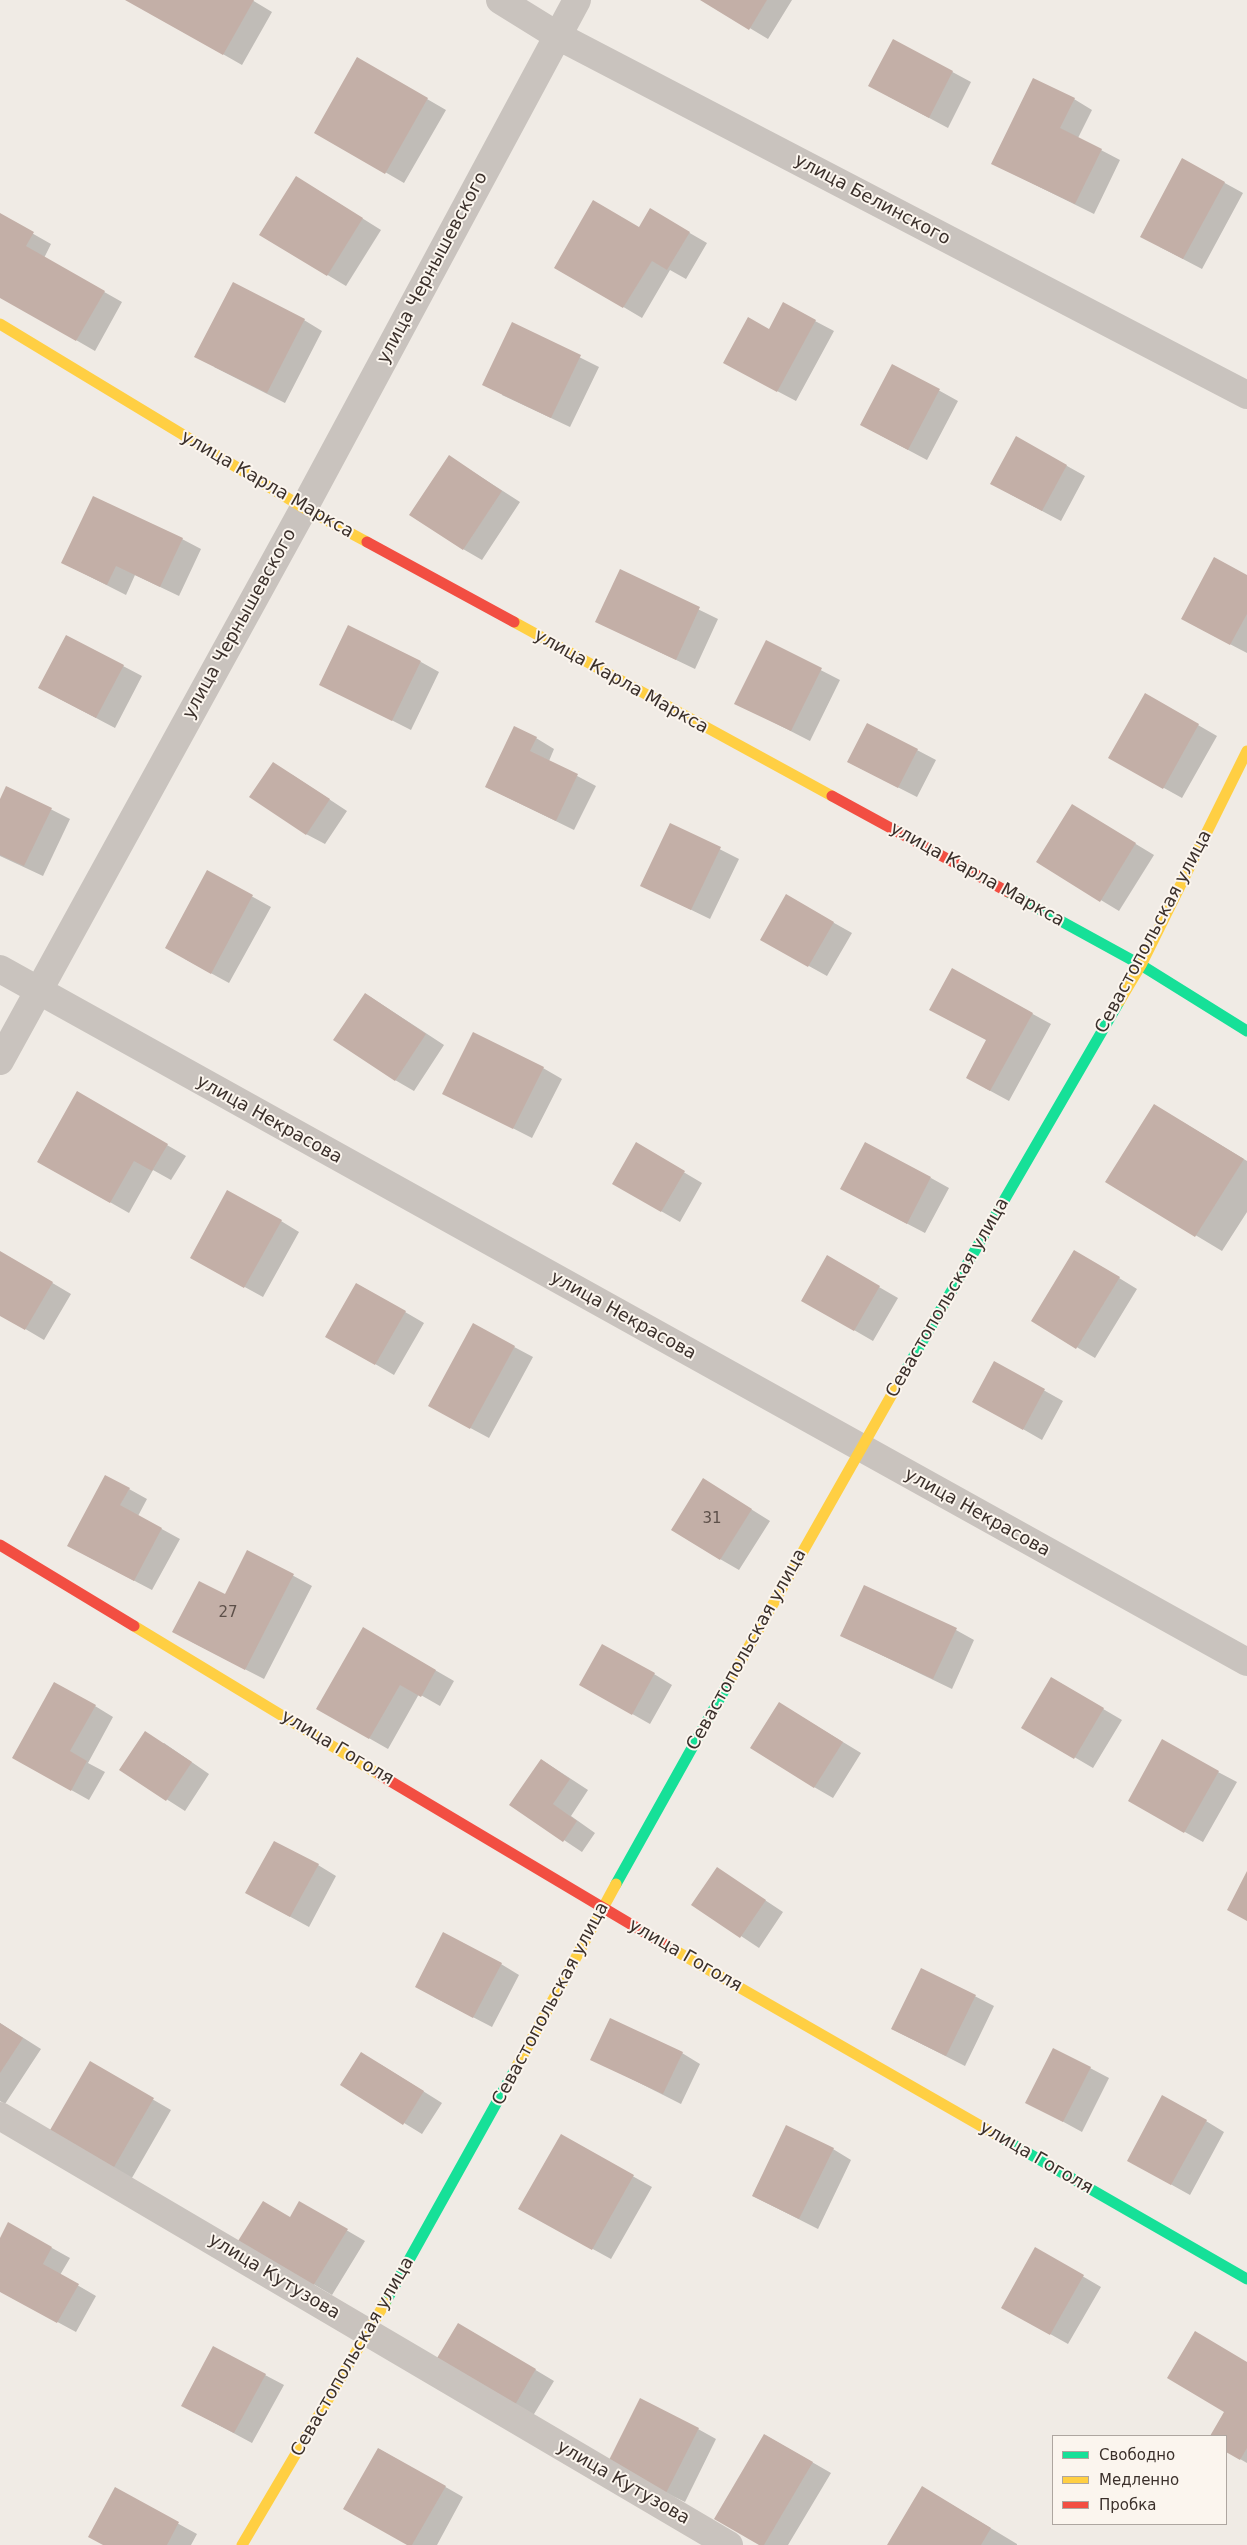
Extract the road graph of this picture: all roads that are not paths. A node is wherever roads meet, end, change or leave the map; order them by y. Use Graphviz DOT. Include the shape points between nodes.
graph roads {
  1 [pos="500,0"];
  2 [pos="577,0"];
  3 [pos="558,36"];
  4 [pos="0,324"];
  5 [pos="1247,395"];
  6 [pos="304,508"];
  7 [pos="1247,752"];
  8 [pos="1141,965"];
  9 [pos="0,970"];
  10 [pos="37,991"];
  11 [pos="1247,1031"];
  12 [pos="0,1061"];
  13 [pos="860,1448"];
  14 [pos="0,1545"];
  15 [pos="1247,1662"];
  16 [pos="602,1909"];
  17 [pos="0,2116"];
  18 [pos="1247,2280"];
  19 [pos="368,2333"];
  20 [pos="242,2545"];
  21 [pos="729,2545"];
  1 -- 3 [label="street, улица Белинского"];
  2 -- 3 [label="street, улица Чернышевского"];
  3 -- 5 [label="street, улица Белинского"];
  3 -- 6 [label="street, улица Чернышевского"];
  4 -- 6 [label="street, улица Карла Маркса"];
  6 -- 8 [label="street, улица Карла Маркса"];
  6 -- 10 [label="street, улица Чернышевского"];
  7 -- 8 [label="street, Севастопольская улица"];
  8 -- 11 [label="street, улица Карла Маркса"];
  8 -- 13 [label="street, Севастопольская улица"];
  9 -- 10 [label="street, улица Некрасова"];
  10 -- 12 [label="street, улица Чернышевского"];
  10 -- 13 [label="street, улица Некрасова"];
  13 -- 15 [label="street, улица Некрасова"];
  13 -- 16 [label="street, Севастопольская улица"];
  14 -- 16 [label="street, улица Гоголя"];
  16 -- 18 [label="street, улица Гоголя"];
  16 -- 19 [label="street, Севастопольская улица"];
  17 -- 19 [label="street, улица Кутузова"];
  19 -- 20 [label="street, Севастопольская улица"];
  19 -- 21 [label="street, улица Кутузова"];
}
